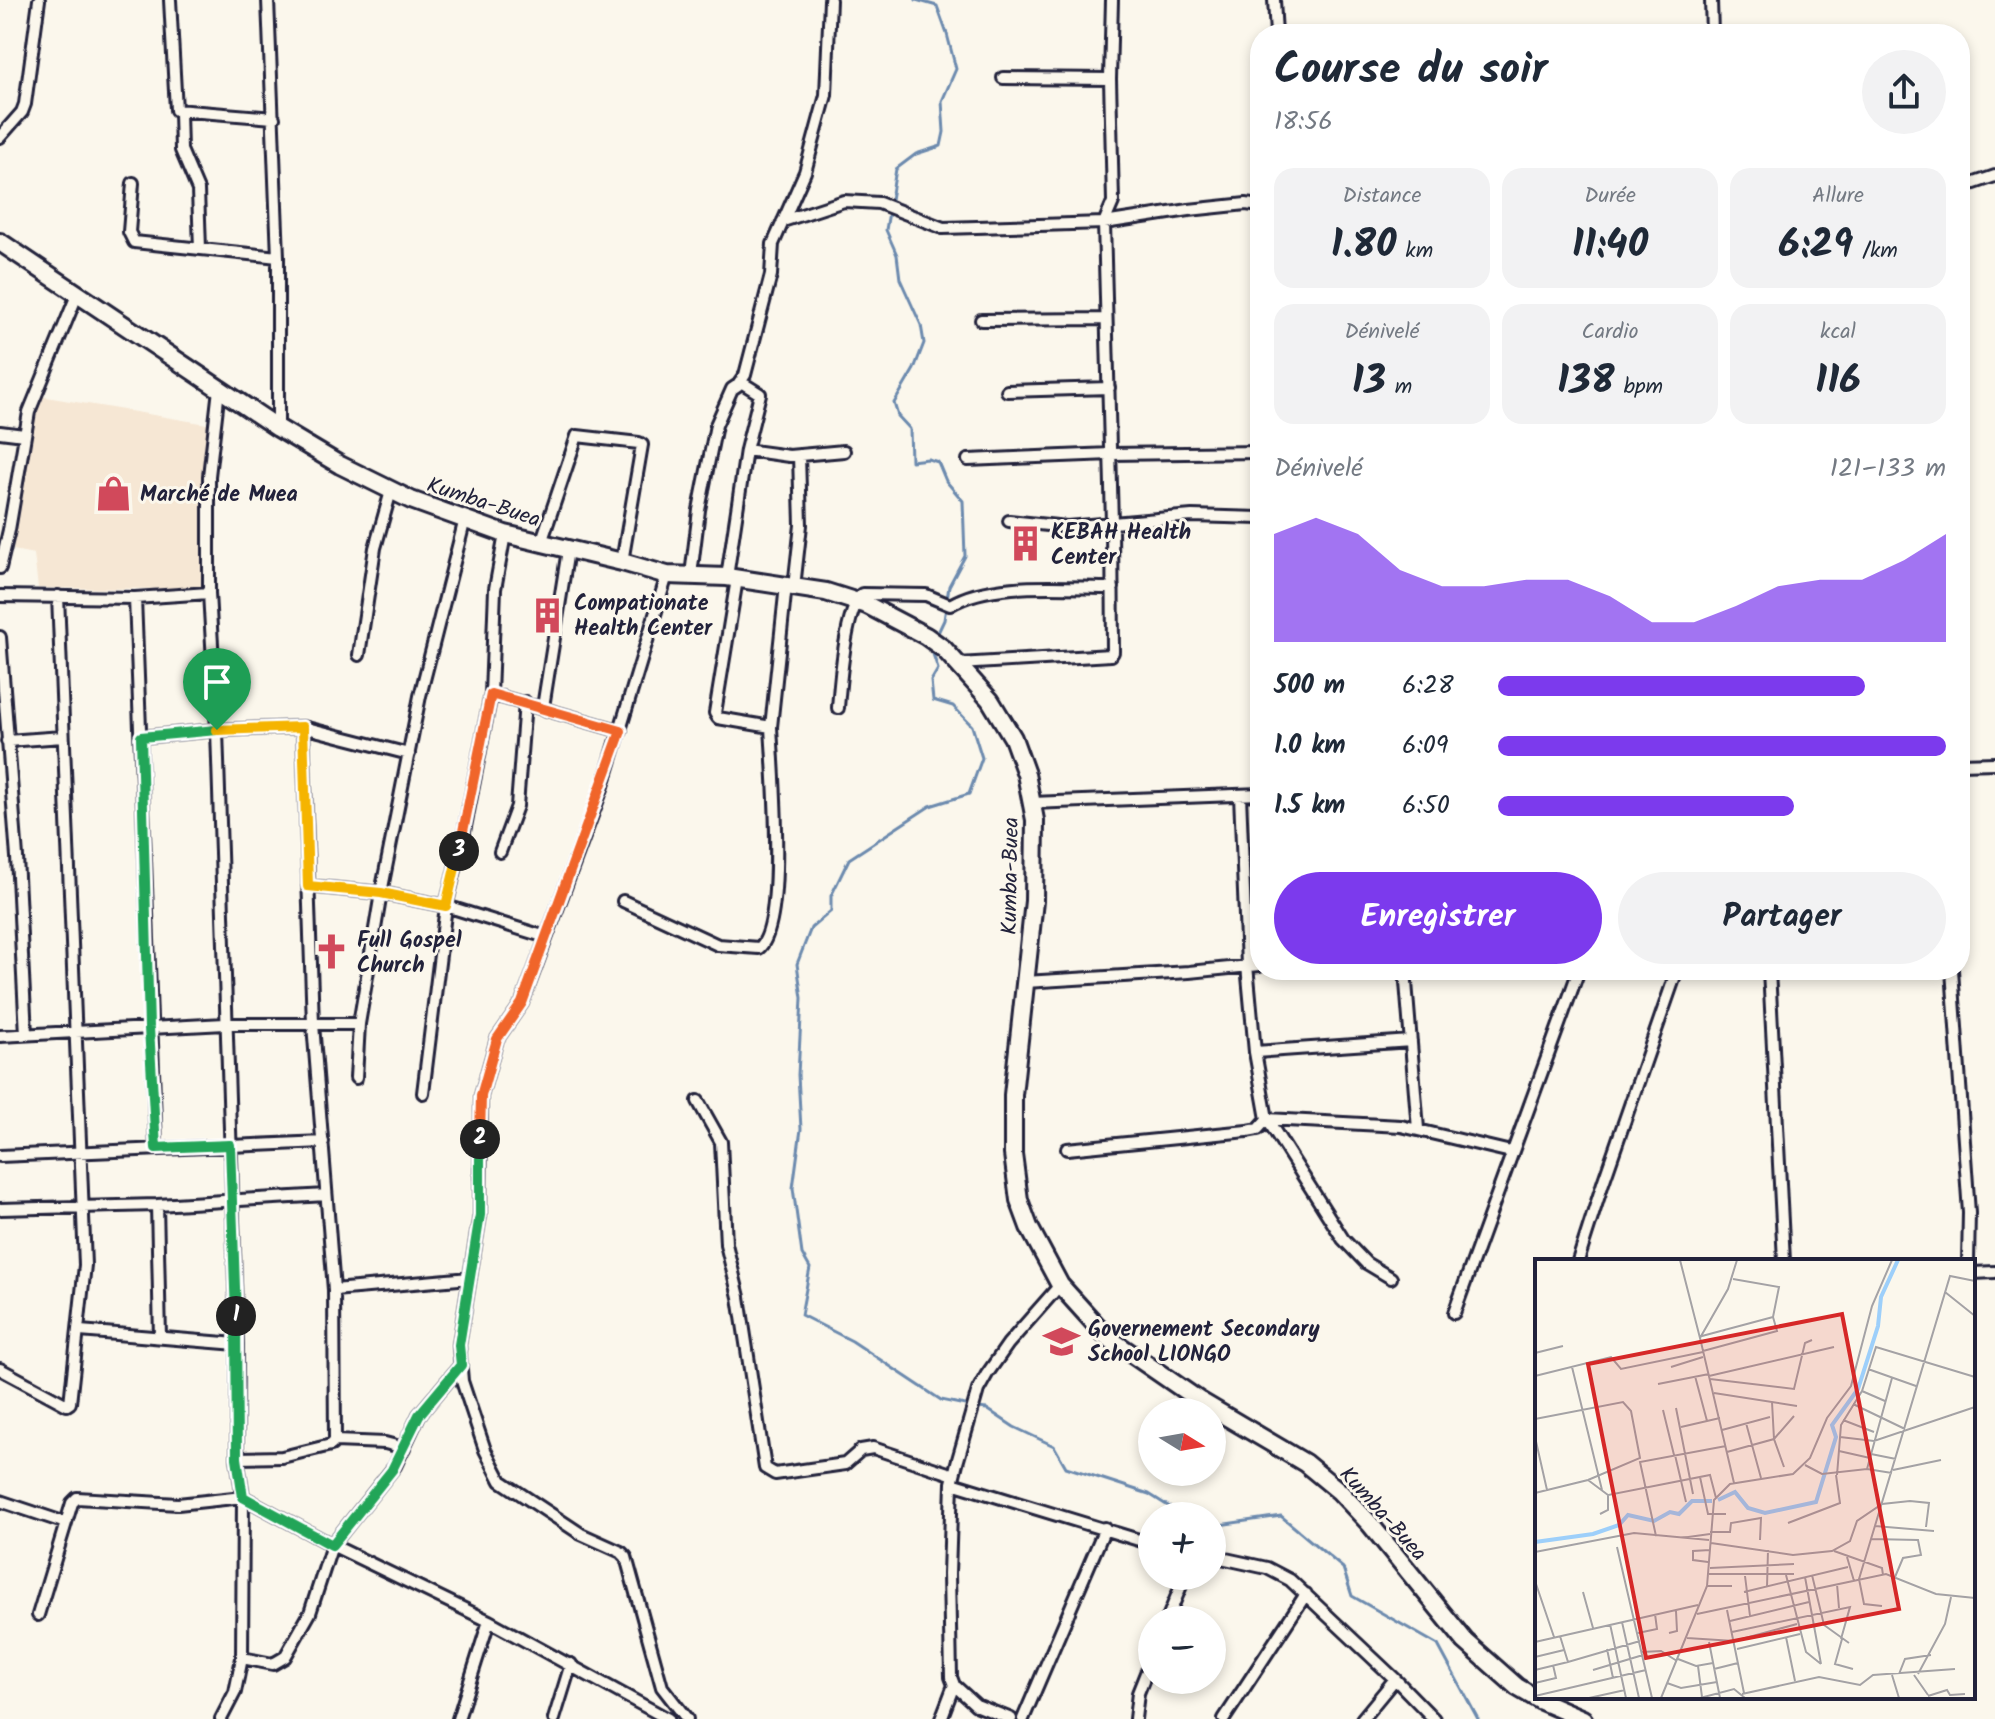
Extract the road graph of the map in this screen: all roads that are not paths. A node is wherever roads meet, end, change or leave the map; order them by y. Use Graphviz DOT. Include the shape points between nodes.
graph roads {
  1 [pos="39,0"];
  2 [pos="170,0"];
  3 [pos="268,0"];
  4 [pos="830,0"];
  5 [pos="1112,0"];
  6 [pos="1274,0"];
  7 [pos="1711,0"];
  8 [pos="1275,24"];
  9 [pos="1712,24"];
  10 [pos="1003,78"];
  11 [pos="1110,79"];
  12 [pos="180,112"];
  13 [pos="274,118"];
  14 [pos="0,137"];
  15 [pos="1995,176"];
  16 [pos="133,183"];
  17 [pos="1970,185"];
  18 [pos="1250,205"];
  19 [pos="783,221"];
  20 [pos="1104,223"];
  21 [pos="0,242"];
  22 [pos="200,249"];
  23 [pos="278,257"];
  24 [pos="77,295"];
  25 [pos="1106,319"];
  26 [pos="981,320"];
  27 [pos="741,382"];
  28 [pos="1109,388"];
  29 [pos="219,389"];
  30 [pos="1007,391"];
  31 [pos="278,428"];
  32 [pos="0,432"];
  33 [pos="24,435"];
  34 [pos="746,450"];
  35 [pos="844,451"];
  36 [pos="1250,452"];
  37 [pos="1111,454"];
  38 [pos="799,455"];
  39 [pos="968,460"];
  40 [pos="391,491"];
  41 [pos="1250,518"];
  42 [pos="465,519"];
  43 [pos="1009,521"];
  44 [pos="1112,523"];
  45 [pos="505,534"];
  46 [pos="541,543"];
  47 [pos="568,550"];
  48 [pos="622,562"];
  49 [pos="0,568"];
  50 [pos="667,575"];
  51 [pos="691,575"];
  52 [pos="732,578"];
  53 [pos="790,586"];
  54 [pos="1113,588"];
  55 [pos="209,593"];
  56 [pos="0,596"];
  57 [pos="58,596"];
  58 [pos="135,598"];
  59 [pos="857,601"];
  60 [pos="0,637"];
  61 [pos="359,655"];
  62 [pos="958,664"];
  63 [pos="491,694"];
  64 [pos="525,702"];
  65 [pos="543,707"];
  66 [pos="838,708"];
  67 [pos="303,727"];
  68 [pos="771,727"];
  69 [pos="217,730"];
  70 [pos="621,731"];
  71 [pos="63,737"];
  72 [pos="141,737"];
  73 [pos="7,741"];
  74 [pos="409,754"];
  75 [pos="1995,763"];
  76 [pos="1970,764"];
  77 [pos="1250,794"];
  78 [pos="1240,795"];
  79 [pos="1032,803"];
  80 [pos="500,852"];
  81 [pos="308,886"];
  82 [pos="381,893"];
  83 [pos="623,901"];
  84 [pos="446,906"];
  85 [pos="546,937"];
  86 [pos="1247,965"];
  87 [pos="1406,980"];
  88 [pos="1575,980"];
  89 [pos="1674,980"];
  90 [pos="1770,980"];
  91 [pos="1953,980"];
  92 [pos="1025,982"];
  93 [pos="225,1024"];
  94 [pos="313,1024"];
  95 [pos="359,1024"];
  96 [pos="149,1028"];
  97 [pos="74,1031"];
  98 [pos="26,1034"];
  99 [pos="0,1036"];
  100 [pos="1411,1041"];
  101 [pos="1255,1052"];
  102 [pos="356,1078"];
  103 [pos="423,1093"];
  104 [pos="698,1101"];
  105 [pos="1267,1119"];
  106 [pos="1418,1129"];
  107 [pos="323,1142"];
  108 [pos="230,1145"];
  109 [pos="156,1148"];
  110 [pos="1067,1149"];
  111 [pos="80,1152"];
  112 [pos="1511,1152"];
  113 [pos="0,1156"];
  114 [pos="326,1195"];
  115 [pos="231,1200"];
  116 [pos="157,1205"];
  117 [pos="83,1208"];
  118 [pos="0,1209"];
  119 [pos="1579,1259"];
  120 [pos="1784,1259"];
  121 [pos="1968,1259"];
  122 [pos="1995,1272"];
  123 [pos="1975,1273"];
  124 [pos="470,1278"];
  125 [pos="1391,1278"];
  126 [pos="1060,1285"];
  127 [pos="334,1290"];
  128 [pos="1454,1313"];
  129 [pos="80,1331"];
  130 [pos="160,1337"];
  131 [pos="237,1344"];
  132 [pos="461,1365"];
  133 [pos="0,1369"];
  134 [pos="335,1441"];
  135 [pos="404,1448"];
  136 [pos="237,1458"];
  137 [pos="953,1479"];
  138 [pos="243,1497"];
  139 [pos="0,1501"];
  140 [pos="66,1523"];
  141 [pos="1105,1528"];
  142 [pos="1138,1539"];
  143 [pos="332,1545"];
  144 [pos="1226,1559"];
  145 [pos="1306,1594"];
  146 [pos="38,1615"];
  147 [pos="489,1621"];
  148 [pos="242,1658"];
  149 [pos="571,1664"];
  150 [pos="1395,1679"];
  151 [pos="954,1685"];
  152 [pos="1138,1693"];
  153 [pos="1535,1698"];
  154 [pos="1538,1699"];
  155 [pos="221,1719"];
  156 [pos="458,1719"];
  157 [pos="554,1719"];
  158 [pos="668,1719"];
  159 [pos="687,1719"];
  160 [pos="941,1719"];
  161 [pos="1011,1719"];
  162 [pos="1023,1719"];
  163 [pos="1135,1719"];
  164 [pos="1224,1719"];
  165 [pos="1362,1719"];
  166 [pos="1434,1719"];
  167 [pos="1583,1719"];
  1 -- 14 [label="street" via="25,104"];
  2 -- 12 [label="street" via="175,106"];
  3 -- 13 [label="street"];
  4 -- 19 [label="street" via="826,95 805,172"];
  5 -- 11 [label="street"];
  6 -- 8 [label="street"];
  7 -- 9 [label="street"];
  10 -- 11 [label="street"];
  11 -- 20 [label="street" via="1113,202"];
  12 -- 13 [label="street"];
  12 -- 22 [label="street" via="181,150 198,190"];
  13 -- 23 [label="street"];
  15 -- 17 [label="street"];
  16 -- 22 [label="street" via="129,232 134,242"];
  18 -- 20 [label="street"];
  19 -- 20 [label="street" via="844,201 879,203 943,228"];
  19 -- 27 [label="street"];
  20 -- 25 [label="street"];
  21 -- 24 [label="highway, Kumba-Buea"];
  22 -- 23 [label="street"];
  23 -- 31 [label="street"];
  24 -- 29 [label="highway, Kumba-Buea"];
  24 -- 33 [label="street"];
  25 -- 26 [label="street"];
  25 -- 28 [label="street"];
  27 -- 34 [label="street" via="760,394"];
  27 -- 51 [label="street" via="732,389 716,425"];
  28 -- 30 [label="street"];
  28 -- 37 [label="street"];
  29 -- 31 [label="highway, Kumba-Buea"];
  29 -- 55 [label="street" via="209,483"];
  31 -- 40 [label="highway, Kumba-Buea"];
  32 -- 33 [label="street"];
  33 -- 49 [label="street"];
  34 -- 38 [label="street"];
  34 -- 52 [label="street"];
  35 -- 38 [label="street"];
  36 -- 37 [label="street"];
  37 -- 39 [label="street"];
  37 -- 44 [label="street"];
  38 -- 53 [label="street" via="801,525"];
  40 -- 42 [label="highway, Kumba-Buea"];
  40 -- 61 [label="street" via="375,548"];
  41 -- 44 [label="street"];
  42 -- 45 [label="highway, Kumba-Buea"];
  42 -- 74 [label="street"];
  43 -- 44 [label="street" via="1067,527"];
  44 -- 54 [label="street"];
  45 -- 46 [label="highway, Kumba-Buea"];
  45 -- 63 [label="street" via="495,589"];
  46 -- 47 [label="highway, Kumba-Buea"];
  46 -- 48 [label="street" via="577,436 639,443"];
  47 -- 48 [label="highway, Kumba-Buea"];
  47 -- 65 [label="street"];
  48 -- 50 [label="highway, Kumba-Buea"];
  50 -- 51 [label="highway, Kumba-Buea"];
  50 -- 70 [label="street"];
  51 -- 52 [label="highway, Kumba-Buea"];
  52 -- 53 [label="highway, Kumba-Buea"];
  52 -- 68 [label="street" via="715,717"];
  53 -- 59 [label="highway, Kumba-Buea"];
  53 -- 68 [label="street"];
  54 -- 59 [label="street" via="987,590 950,605 926,595 862,594"];
  54 -- 62 [label="street" via="1111,655"];
  55 -- 58 [label="street"];
  55 -- 69 [label="street"];
  56 -- 57 [label="street"];
  57 -- 58 [label="street"];
  57 -- 71 [label="street"];
  58 -- 72 [label="street"];
  59 -- 62 [label="highway, Kumba-Buea" via="926,636"];
  59 -- 66 [label="street"];
  60 -- 73 [label="street"];
  62 -- 79 [label="highway, Kumba-Buea" via="990,700 1013,738"];
  63 -- 64 [label="street"];
  63 -- 84 [label="street"];
  64 -- 65 [label="street"];
  64 -- 80 [label="street" via="517,806"];
  65 -- 70 [label="street"];
  67 -- 69 [label="street"];
  67 -- 74 [label="street"];
  67 -- 81 [label="street"];
  68 -- 83 [label="street" via="776,872 765,943 759,948 718,945"];
  69 -- 72 [label="street"];
  69 -- 93 [label="street"];
  70 -- 85 [label="street"];
  71 -- 73 [label="street"];
  71 -- 97 [label="street"];
  72 -- 96 [label="street"];
  73 -- 98 [label="street"];
  74 -- 82 [label="street"];
  75 -- 76 [label="street"];
  77 -- 78 [label="street"];
  78 -- 79 [label="street"];
  78 -- 86 [label="street"];
  79 -- 92 [label="highway, Kumba-Buea" via="1035,891"];
  81 -- 82 [label="street"];
  81 -- 94 [label="street"];
  82 -- 84 [label="street"];
  82 -- 95 [label="street"];
  84 -- 85 [label="street"];
  84 -- 103 [label="street"];
  85 -- 124 [label="street" via="522,1003 497,1039 481,1096 481,1207"];
  86 -- 92 [label="street"];
  86 -- 101 [label="street"];
  87 -- 100 [label="street"];
  88 -- 112 [label="street"];
  89 -- 119 [label="street"];
  90 -- 120 [label="street"];
  91 -- 121 [label="street"];
  92 -- 126 [label="highway, Kumba-Buea" via="1012,1115 1017,1195"];
  93 -- 94 [label="street"];
  93 -- 96 [label="street"];
  93 -- 108 [label="street"];
  94 -- 95 [label="street"];
  94 -- 107 [label="street"];
  95 -- 102 [label="street"];
  96 -- 97 [label="street"];
  96 -- 109 [label="street"];
  97 -- 98 [label="street"];
  97 -- 111 [label="street"];
  98 -- 99 [label="street"];
  100 -- 101 [label="street"];
  100 -- 106 [label="street"];
  101 -- 105 [label="street"];
  104 -- 137 [label="street" via="721,1142 726,1244 765,1468 775,1474 845,1464 861,1450 873,1448"];
  105 -- 106 [label="street"];
  105 -- 110 [label="street" via="1247,1131"];
  105 -- 125 [label="street" via="1343,1239 1366,1263"];
  106 -- 112 [label="street"];
  107 -- 108 [label="street"];
  107 -- 114 [label="street"];
  108 -- 109 [label="street"];
  108 -- 115 [label="street"];
  109 -- 111 [label="street"];
  111 -- 113 [label="street"];
  111 -- 117 [label="street"];
  112 -- 128 [label="street"];
  114 -- 115 [label="street"];
  114 -- 127 [label="street"];
  115 -- 116 [label="street"];
  115 -- 131 [label="street"];
  116 -- 117 [label="street"];
  116 -- 130 [label="street"];
  117 -- 118 [label="street"];
  117 -- 129 [label="street"];
  122 -- 123 [label="street"];
  124 -- 127 [label="street"];
  124 -- 132 [label="street" via="459,1345"];
  126 -- 137 [label="street" via="1008,1344 978,1390"];
  126 -- 153 [label="highway, Kumba-Buea" via="1107,1337 1200,1401 1305,1463 1339,1491 1473,1648"];
  127 -- 134 [label="street"];
  129 -- 130 [label="street"];
  129 -- 133 [label="street" via="69,1405"];
  130 -- 131 [label="street"];
  131 -- 136 [label="street"];
  132 -- 135 [label="street" via="419,1415"];
  132 -- 159 [label="street" via="485,1450 501,1481 626,1557 662,1687"];
  134 -- 135 [label="street"];
  134 -- 136 [label="street" via="282,1457"];
  135 -- 143 [label="street"];
  136 -- 138 [label="street"];
  137 -- 141 [label="street"];
  137 -- 151 [label="street" via="949,1574"];
  138 -- 140 [label="street" via="178,1504 81,1497 72,1503"];
  138 -- 143 [label="street"];
  138 -- 148 [label="street"];
  139 -- 140 [label="street"];
  140 -- 146 [label="street"];
  141 -- 142 [label="street"];
  141 -- 162 [label="street"];
  143 -- 147 [label="street"];
  143 -- 148 [label="street" via="310,1613 285,1657 273,1664"];
  144 -- 145 [label="street" via="1267,1568"];
  145 -- 150 [label="street"];
  145 -- 164 [label="street"];
  147 -- 149 [label="street"];
  147 -- 156 [label="street"];
  148 -- 155 [label="street" via="235,1692"];
  149 -- 157 [label="street"];
  149 -- 158 [label="street"];
  150 -- 165 [label="street"];
  150 -- 166 [label="street"];
  151 -- 160 [label="street"];
  151 -- 161 [label="street" via="976,1705"];
  152 -- 163 [label="street"];
  154 -- 167 [label="highway, Kumba-Buea"];
}
